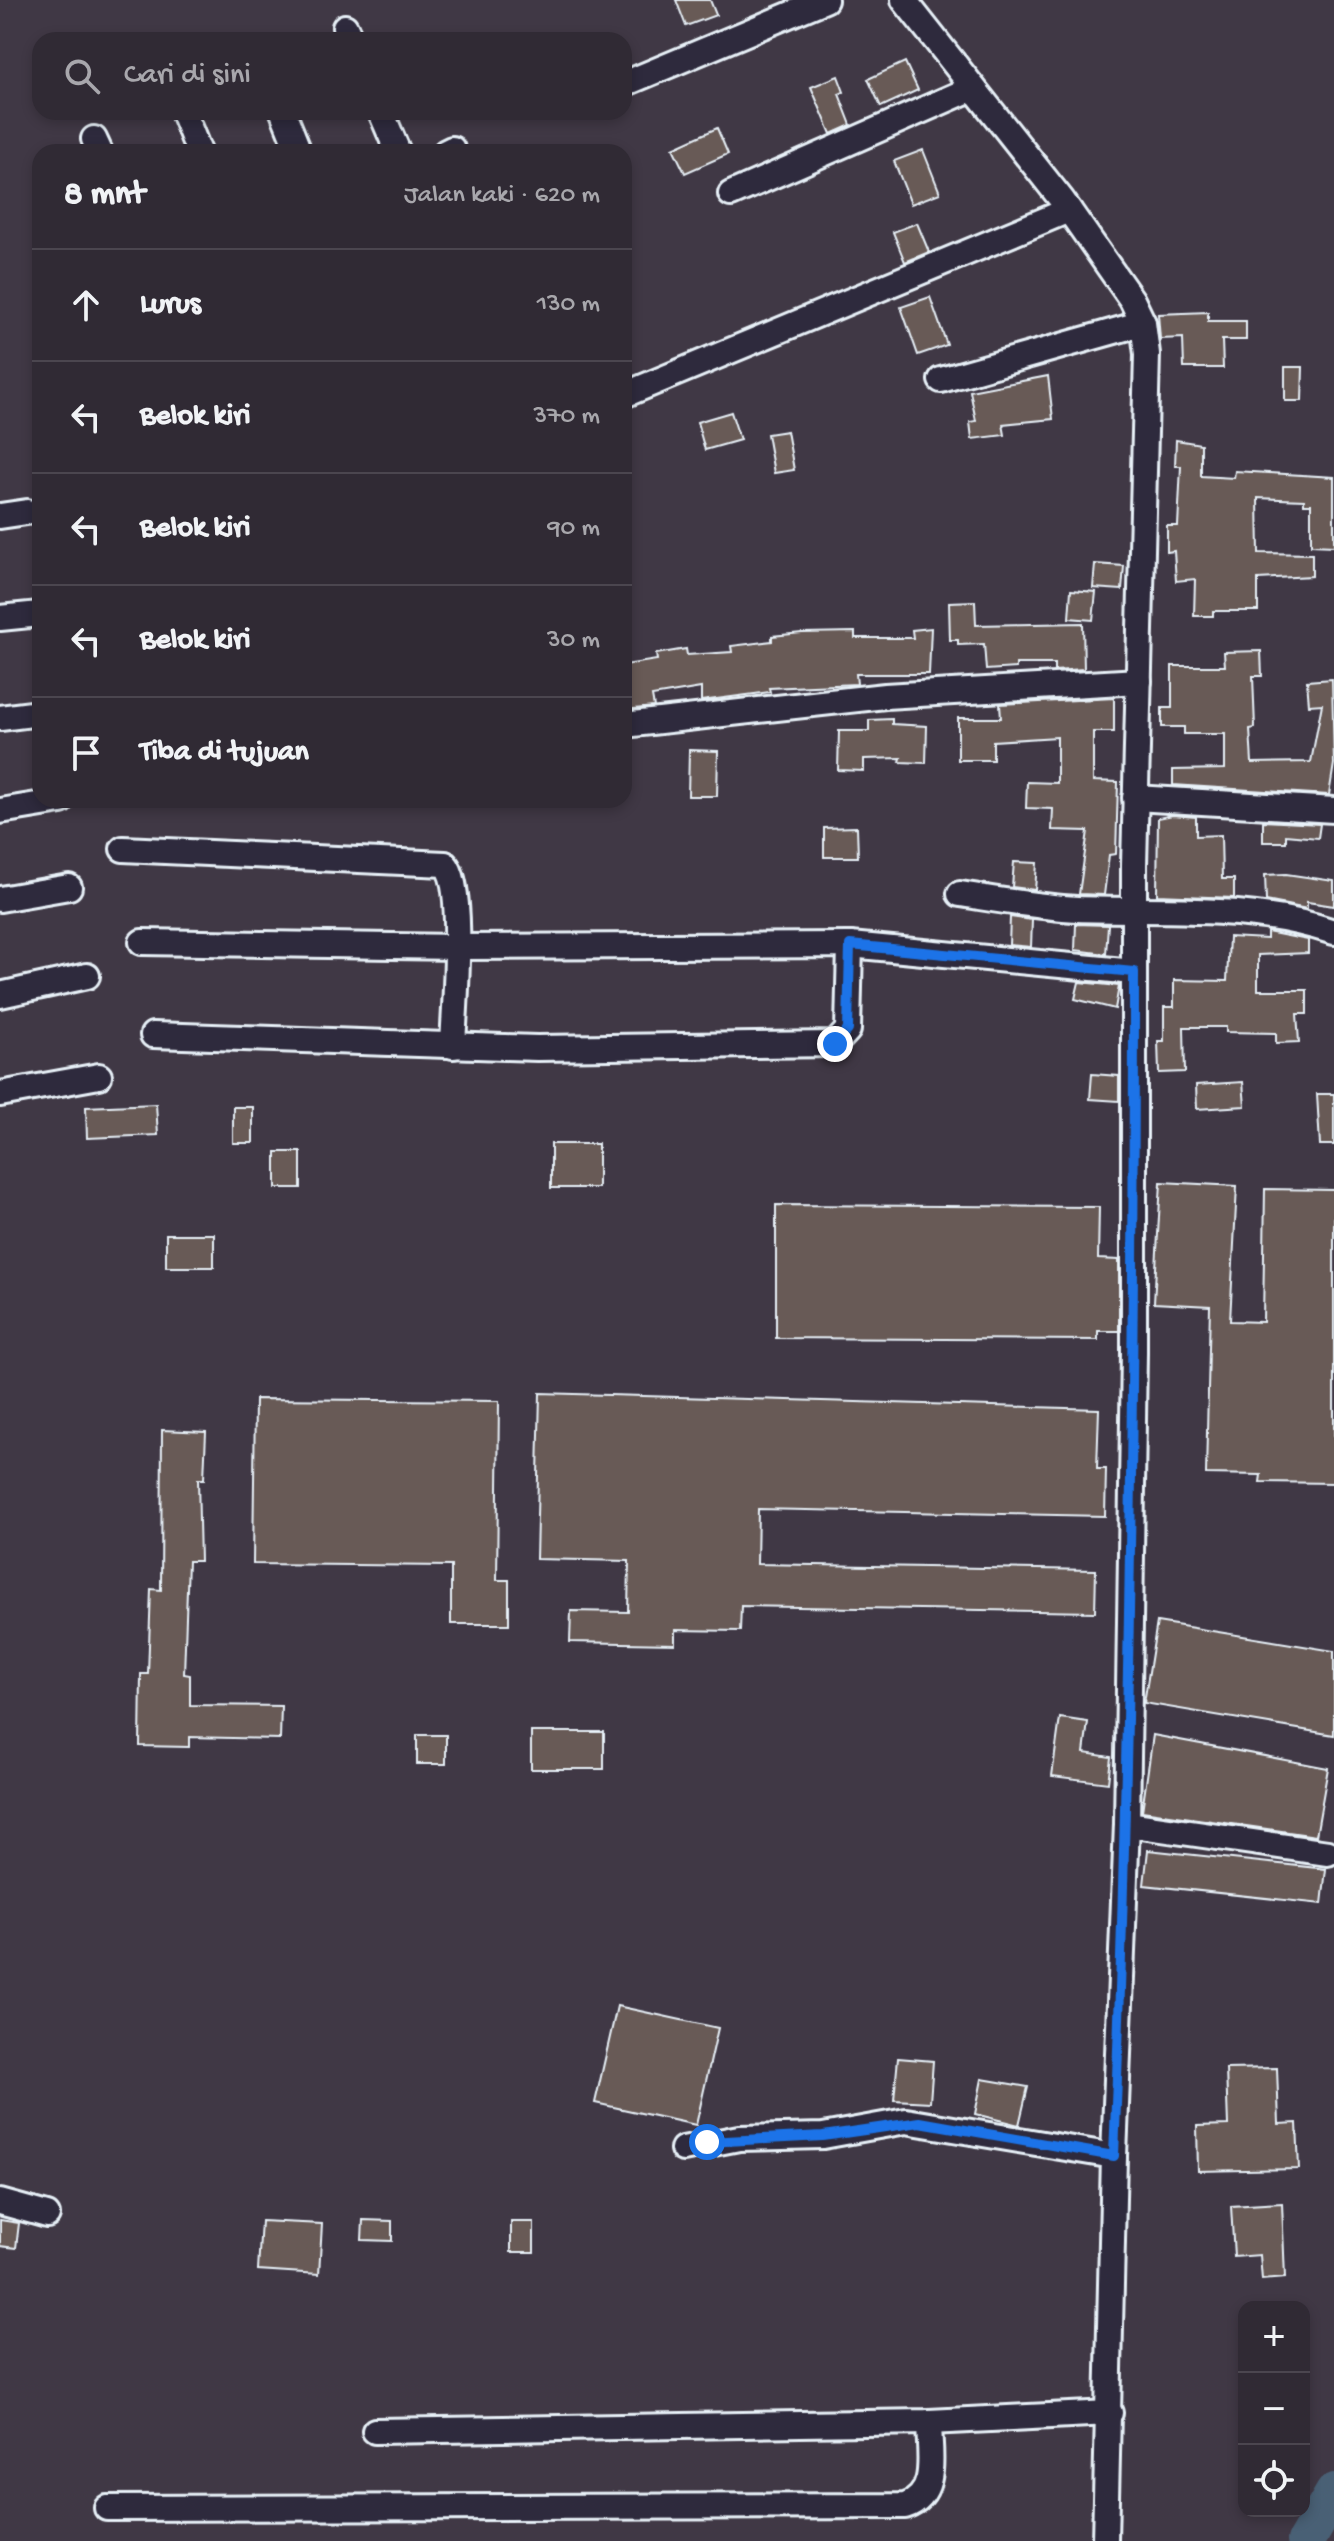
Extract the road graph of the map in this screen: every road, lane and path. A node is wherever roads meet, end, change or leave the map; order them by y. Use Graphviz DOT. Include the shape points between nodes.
graph roads {
  1 [pos="825,0"];
  2 [pos="904,0"];
  3 [pos="632,81"];
  4 [pos="973,88"];
  5 [pos="186,120"];
  6 [pos="286,120"];
  7 [pos="384,120"];
  8 [pos="196,144"];
  9 [pos="296,144"];
  10 [pos="395,144"];
  11 [pos="731,194"];
  12 [pos="1069,210"];
  13 [pos="1143,323"];
  14 [pos="941,380"];
  15 [pos="632,392"];
  16 [pos="27,512"];
  17 [pos="0,516"];
  18 [pos="32,615"];
  19 [pos="0,618"];
  20 [pos="1139,681"];
  21 [pos="32,714"];
  22 [pos="0,718"];
  23 [pos="632,724"];
  24 [pos="1135,798"];
  25 [pos="32,806"];
  26 [pos="1334,810"];
  27 [pos="0,811"];
  28 [pos="123,849"];
  29 [pos="69,887"];
  30 [pos="960,894"];
  31 [pos="0,899"];
  32 [pos="1134,910"];
  33 [pos="1334,932"];
  34 [pos="142,942"];
  35 [pos="850,945"];
  36 [pos="458,947"];
  37 [pos="1134,972"];
  38 [pos="87,976"];
  39 [pos="0,995"];
  40 [pos="153,1035"];
  41 [pos="453,1046"];
  42 [pos="99,1076"];
  43 [pos="0,1094"];
  44 [pos="1127,1824"];
  45 [pos="1328,1853"];
  46 [pos="683,2149"];
  47 [pos="1114,2156"];
  48 [pos="0,2202"];
  49 [pos="47,2215"];
  50 [pos="1110,2413"];
  51 [pos="929,2422"];
  52 [pos="375,2431"];
  53 [pos="107,2508"];
  54 [pos="1105,2541"];
  1 -- 3 [label="street"];
  2 -- 4 [label="street"];
  4 -- 11 [label="street"];
  4 -- 12 [label="street"];
  5 -- 8 [label="street"];
  6 -- 9 [label="street"];
  7 -- 10 [label="street"];
  12 -- 13 [label="street"];
  12 -- 15 [label="street"];
  13 -- 14 [label="street"];
  13 -- 20 [label="street" via="1147,354"];
  16 -- 17 [label="street"];
  18 -- 19 [label="street"];
  20 -- 23 [label="street" via="885,696"];
  20 -- 24 [label="street"];
  21 -- 22 [label="street"];
  24 -- 26 [label="street"];
  24 -- 32 [label="street"];
  25 -- 27 [label="street"];
  28 -- 36 [label="street" via="437,861 451,870"];
  29 -- 31 [label="street"];
  30 -- 32 [label="street"];
  32 -- 33 [label="street" via="1237,911 1279,916"];
  32 -- 37 [label="street"];
  34 -- 36 [label="street"];
  35 -- 36 [label="street"];
  35 -- 37 [label="street"];
  35 -- 41 [label="street" via="848,1030 835,1044"];
  36 -- 41 [label="street"];
  37 -- 44 [label="street"];
  38 -- 39 [label="street"];
  40 -- 41 [label="street"];
  42 -- 43 [label="street"];
  44 -- 45 [label="street"];
  44 -- 47 [label="street"];
  46 -- 47 [label="street" via="739,2138 823,2136 906,2121"];
  47 -- 50 [label="street"];
  48 -- 49 [label="street"];
  50 -- 51 [label="street"];
  50 -- 54 [label="street"];
  51 -- 52 [label="street"];
  51 -- 53 [label="street" via="928,2487 917,2502 905,2506"];
}
